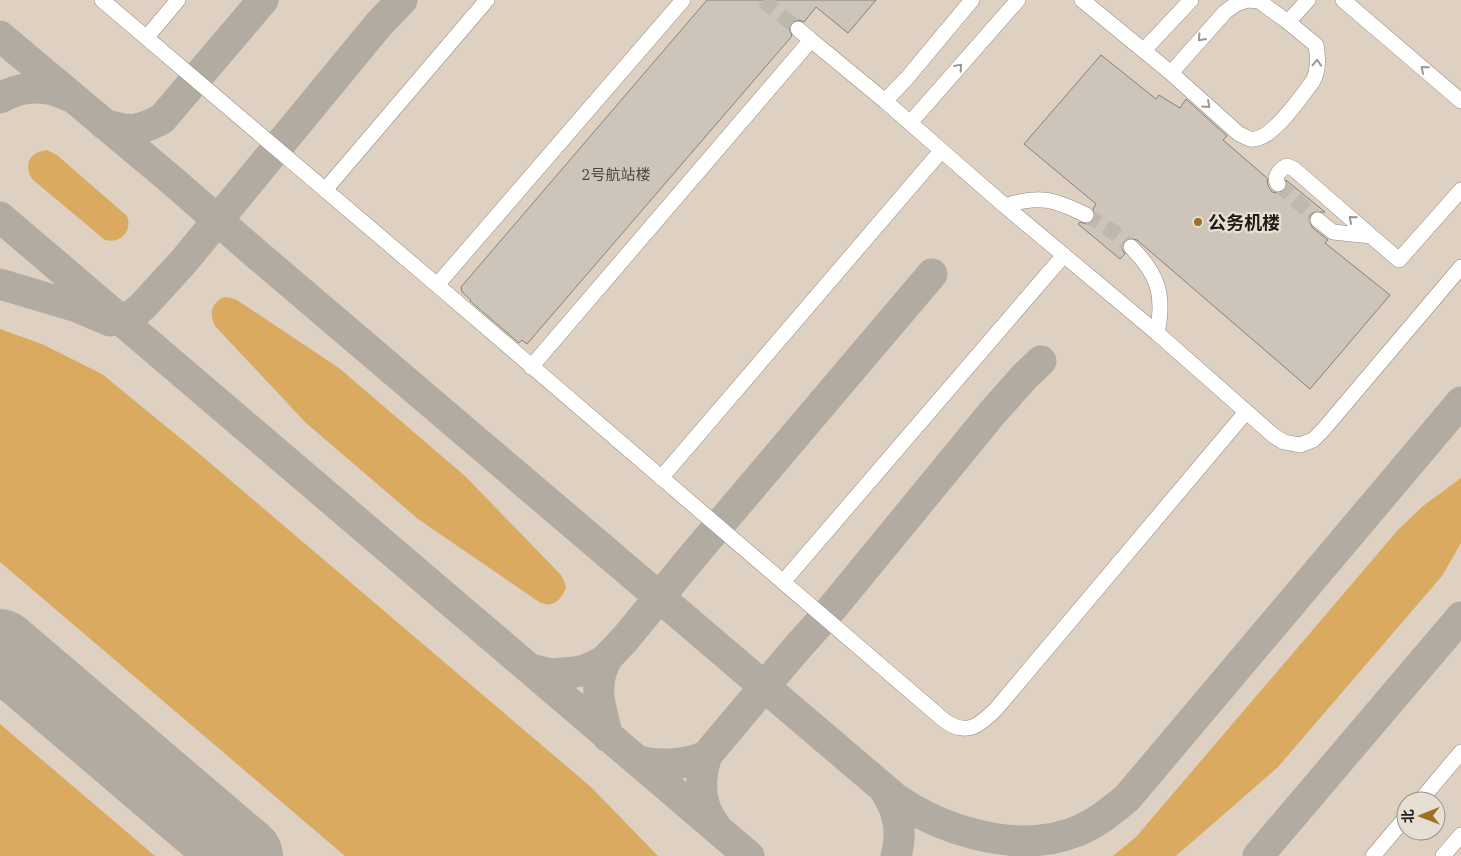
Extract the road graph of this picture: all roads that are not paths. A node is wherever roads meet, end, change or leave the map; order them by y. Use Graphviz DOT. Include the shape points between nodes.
graph roads {
  1 [pos="102,0"];
  2 [pos="178,0"];
  3 [pos="487,0"];
  4 [pos="683,0"];
  5 [pos="972,0"];
  6 [pos="1018,0"];
  7 [pos="1082,0"];
  8 [pos="1191,0"];
  9 [pos="1308,0"];
  10 [pos="1343,0"];
  11 [pos="1288,22"];
  12 [pos="798,29"];
  13 [pos="147,37"];
  14 [pos="811,40"];
  15 [pos="1144,50"];
  16 [pos="1171,73"];
  17 [pos="885,101"];
  18 [pos="1461,101"];
  19 [pos="910,123"];
  20 [pos="941,151"];
  21 [pos="1278,184"];
  22 [pos="325,190"];
  23 [pos="1461,190"];
  24 [pos="1005,206"];
  25 [pos="1086,215"];
  26 [pos="1318,220"];
  27 [pos="1371,236"];
  28 [pos="1131,247"];
  29 [pos="1064,256"];
  30 [pos="1461,267"];
  31 [pos="437,285"];
  32 [pos="1157,333"];
  33 [pos="531,367"];
  34 [pos="1246,412"];
  35 [pos="660,478"];
  36 [pos="783,582"];
  37 [pos="1461,752"];
  38 [pos="1428,791"];
  39 [pos="1396,829"];
  40 [pos="1461,835"];
  41 [pos="1373,856"];
  42 [pos="1443,856"];
  1 -- 13 [label="street"];
  2 -- 13 [label="street"];
  3 -- 22 [label="street"];
  4 -- 31 [label="street"];
  5 -- 17 [label="street"];
  19 -- 6 [label="street, one-way"];
  7 -- 15 [label="street"];
  8 -- 15 [label="street"];
  9 -- 11 [label="street"];
  18 -- 10 [label="street, one-way"];
  11 -- 16 [label="street, one-way" via="1259,2 1248,0 1236,4 1224,12"];
  16 -- 11 [label="street, one-way" via="1239,134 1251,139 1260,137 1280,122 1316,75 1316,46"];
  12 -- 14 [label="street"];
  13 -- 22 [label="street"];
  14 -- 17 [label="street"];
  14 -- 33 [label="street"];
  15 -- 16 [label="street"];
  17 -- 19 [label="street"];
  19 -- 20 [label="street"];
  20 -- 24 [label="street"];
  20 -- 35 [label="street"];
  27 -- 21 [label="street, one-way" via="1294,169 1287,166 1277,174"];
  22 -- 31 [label="street"];
  23 -- 27 [label="street" via="1399,260"];
  24 -- 25 [label="street" via="1035,199 1052,200"];
  24 -- 29 [label="street"];
  26 -- 27 [label="street" via="1333,232"];
  28 -- 32 [label="street" via="1149,268 1157,284 1161,300"];
  29 -- 32 [label="street"];
  29 -- 36 [label="street"];
  30 -- 34 [label="street" via="1313,440 1300,445 1284,442"];
  31 -- 33 [label="street"];
  32 -- 34 [label="street"];
  33 -- 35 [label="street"];
  34 -- 36 [label="street" via="996,710 975,727 960,728 945,721"];
  35 -- 36 [label="street"];
  37 -- 38 [label="street"];
  39 -- 41 [label="street"];
  40 -- 42 [label="street"];
}
